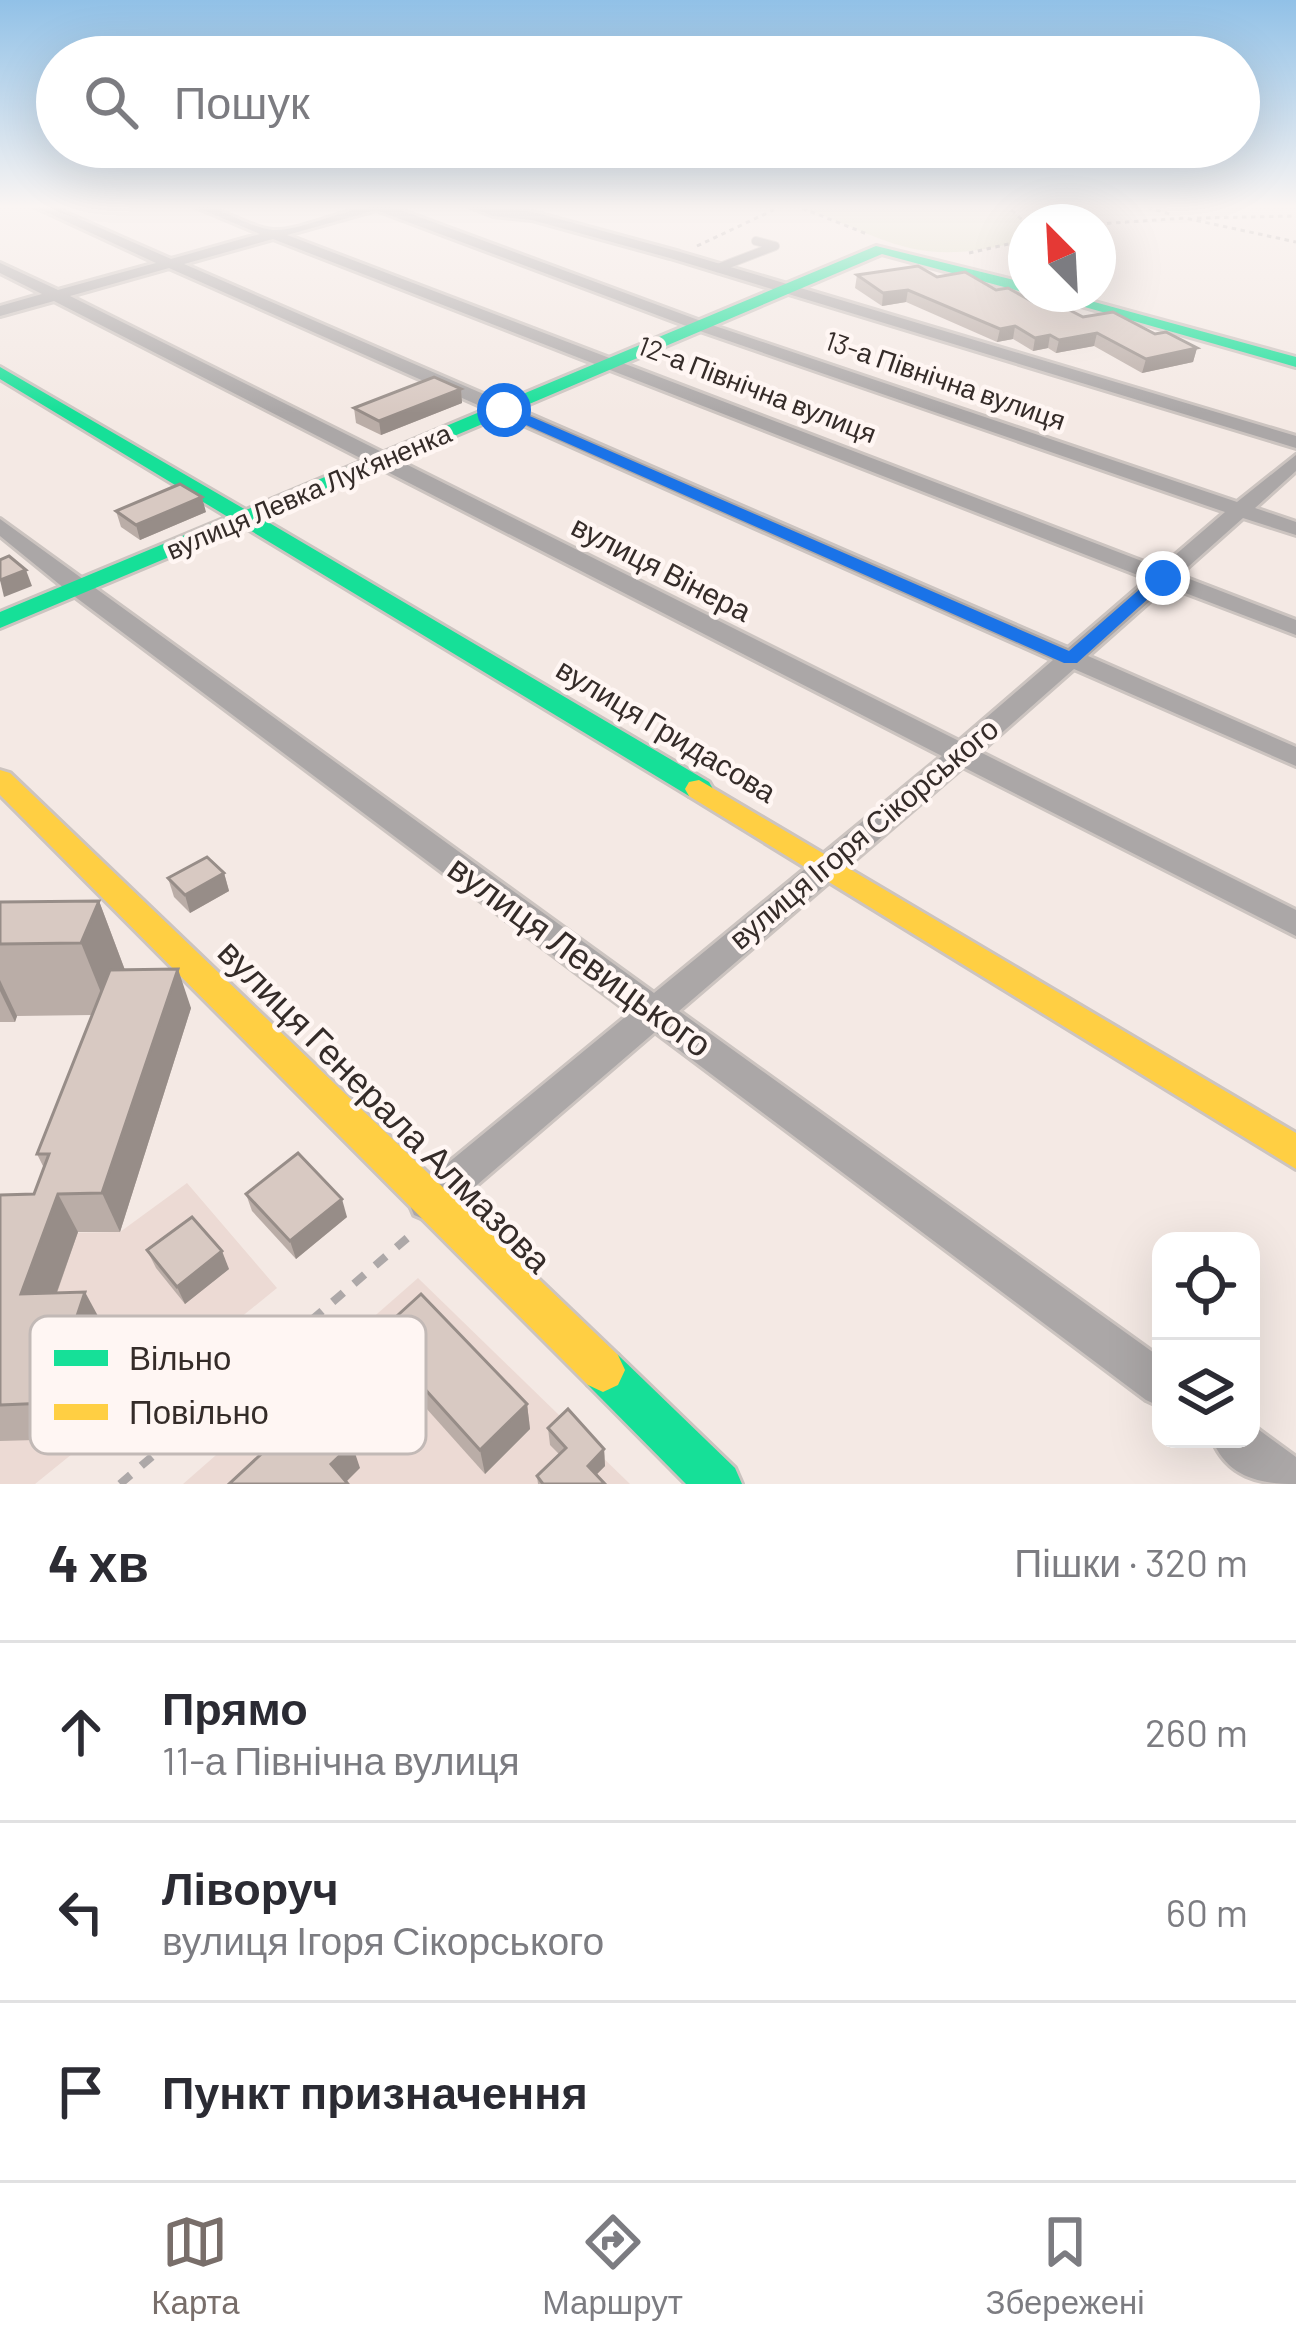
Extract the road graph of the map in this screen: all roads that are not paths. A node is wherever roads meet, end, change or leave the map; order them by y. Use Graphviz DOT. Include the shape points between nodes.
graph roads {
  1 [pos="16,274"];
  2 [pos="129,274"];
  3 [pos="199,274"];
  4 [pos="376,274"];
  5 [pos="562,274"];
  6 [pos="740,274"];
  7 [pos="820,274"];
  8 [pos="791,289"];
  9 [pos="55,295"];
  10 [pos="0,310"];
  11 [pos="1113,312"];
  12 [pos="703,327"];
  13 [pos="1296,362"];
  14 [pos="607,365"];
  15 [pos="0,372"];
  16 [pos="504,410"];
  17 [pos="1296,442"];
  18 [pos="382,461"];
  19 [pos="1296,461"];
  20 [pos="1244,511"];
  21 [pos="244,519"];
  22 [pos="0,525"];
  23 [pos="1296,529"];
  24 [pos="1163,578"];
  25 [pos="78,588"];
  26 [pos="0,621"];
  27 [pos="1296,628"];
  28 [pos="1071,659"];
  29 [pos="960,755"];
  30 [pos="1296,757"];
  31 [pos="0,779"];
  32 [pos="828,866"];
  33 [pos="1296,924"];
  34 [pos="654,1011"];
  35 [pos="1296,1153"];
  36 [pos="433,1208"];
  37 [pos="1152,1378"];
  38 [pos="1246,1448"];
  39 [pos="719,1484"];
  40 [pos="1295,1484"];
  1 -- 9 [label="street, вулиця Вінера"];
  2 -- 9 [label="street"];
  3 -- 16 [label="street"];
  4 -- 14 [label="street, 12-а Північна вулиця"];
  5 -- 12 [label="street, 13-а Північна вулиця"];
  6 -- 8 [label="street"];
  7 -- 8 [label="street, вулиця Левка Лук'яненка"];
  8 -- 12 [label="street, вулиця Левка Лук'яненка"];
  8 -- 17 [label="street"];
  9 -- 10 [label="street"];
  9 -- 18 [label="street, вулиця Вінера"];
  11 -- 13 [label="street"];
  12 -- 14 [label="street, вулиця Левка Лук'яненка"];
  12 -- 20 [label="street, 13-а Північна вулиця"];
  14 -- 16 [label="street, вулиця Левка Лук'яненка"];
  14 -- 24 [label="street, 12-а Північна вулиця"];
  15 -- 21 [label="street, вулиця Гридасова"];
  16 -- 18 [label="street, вулиця Левка Лук'яненка"];
  16 -- 28 [label="street"];
  18 -- 21 [label="street, вулиця Левка Лук'яненка"];
  18 -- 29 [label="street, вулиця Вінера"];
  19 -- 20 [label="street, вулиця Ігоря Сікорського"];
  20 -- 23 [label="street, 13-а Північна вулиця"];
  20 -- 24 [label="street, вулиця Ігоря Сікорського"];
  21 -- 25 [label="street, вулиця Левка Лук'яненка"];
  21 -- 32 [label="street, вулиця Гридасова"];
  22 -- 25 [label="street, вулиця Левицького"];
  24 -- 27 [label="street, 12-а Північна вулиця"];
  24 -- 28 [label="street, вулиця Ігоря Сікорського"];
  25 -- 26 [label="street, вулиця Левка Лук'яненка"];
  25 -- 34 [label="street, вулиця Левицького"];
  28 -- 29 [label="street, вулиця Ігоря Сікорського"];
  28 -- 30 [label="street"];
  29 -- 32 [label="street, вулиця Ігоря Сікорського"];
  29 -- 33 [label="street, вулиця Вінера"];
  31 -- 36 [label="street, вулиця Генерала Алмазова"];
  32 -- 34 [label="street, вулиця Ігоря Сікорського"];
  32 -- 35 [label="street, вулиця Гридасова"];
  34 -- 36 [label="street, вулиця Ігоря Сікорського"];
  34 -- 37 [label="street, вулиця Левицького"];
  36 -- 39 [label="street, вулиця Генерала Алмазова"];
  38 -- 40 [label="street"];
}
